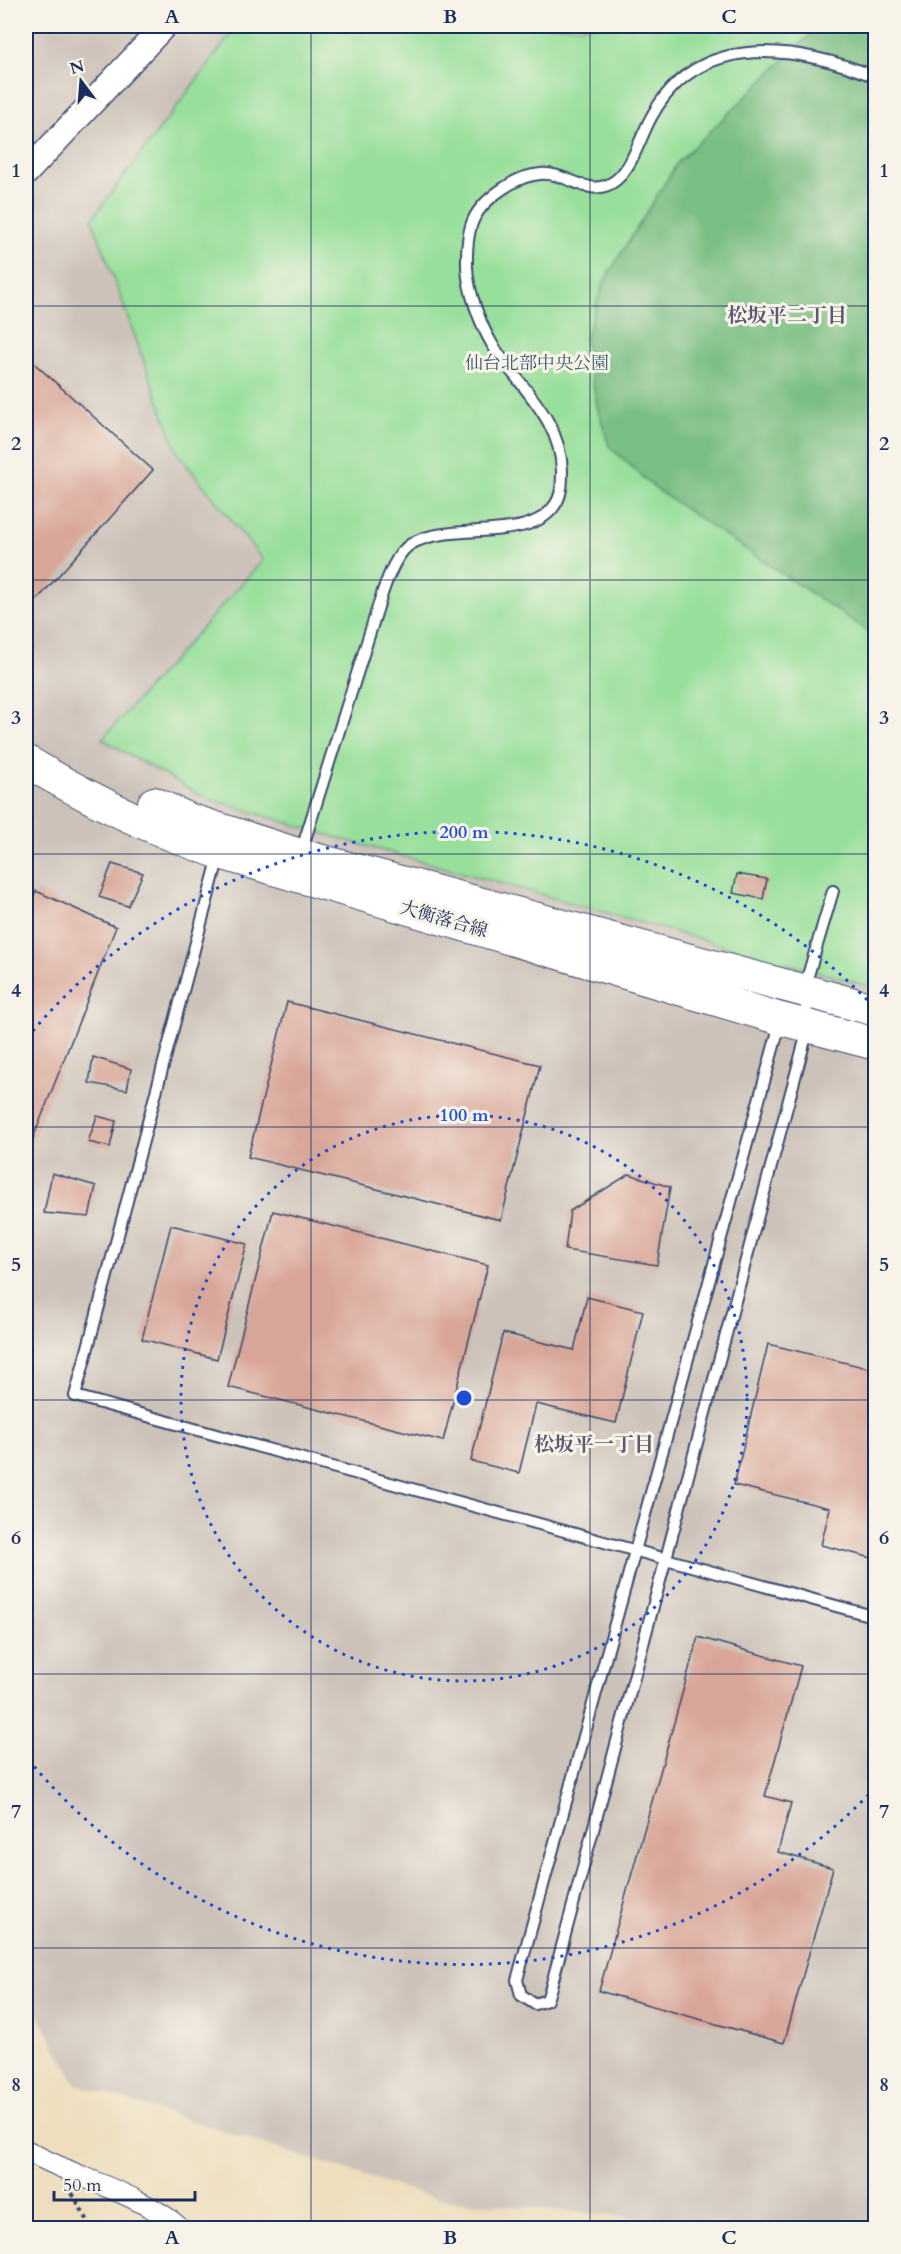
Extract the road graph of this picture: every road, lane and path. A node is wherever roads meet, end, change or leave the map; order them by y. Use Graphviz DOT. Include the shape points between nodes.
graph roads {
  1 [pos="164,26"];
  2 [pos="876,77"];
  3 [pos="26,173"];
  4 [pos="26,737"];
  5 [pos="26,761"];
  6 [pos="220,853"];
  7 [pos="300,855"];
  8 [pos="833,891"];
  9 [pos="795,1010"];
  10 [pos="876,1010"];
  11 [pos="876,1044"];
  12 [pos="636,1551"];
  13 [pos="664,1558"];
  14 [pos="876,1617"];
  15 [pos="26,2150"];
  16 [pos="56,2167"];
  17 [pos="92,2229"];
  18 [pos="180,2229"];
  1 -- 3 [label="street"];
  2 -- 7 [label="lane" via="820,58 738,51 700,66 672,89 653,112 617,179 600,189 540,173 516,180 484,201 469,228 467,268 474,297 491,343 557,438 562,487 555,506 537,520 519,526 446,533 408,544 382,591"];
  4 -- 7 [label="main road, 大衡落合線" via="78,769 188,819"];
  5 -- 6 [label="main road, 大衡落合線" via="71,788 184,841"];
  6 -- 9 [label="main road, 大衡落合線"];
  6 -- 12 [label="lane" via="75,1396"];
  7 -- 9 [label="main road, 大衡落合線"];
  8 -- 9 [label="lane"];
  9 -- 10 [label="main road, 大衡落合線"];
  9 -- 11 [label="main road, 大衡落合線"];
  9 -- 12 [label="lane"];
  9 -- 13 [label="lane"];
  12 -- 13 [label="lane"];
  12 -- 13 [label="lane" via="517,1980 521,1995 535,2004 547,2000 551,1987"];
  13 -- 14 [label="lane"];
  15 -- 16 [label="street"];
  16 -- 17 [label="path"];
  16 -- 18 [label="street" via="126,2196"];
}
